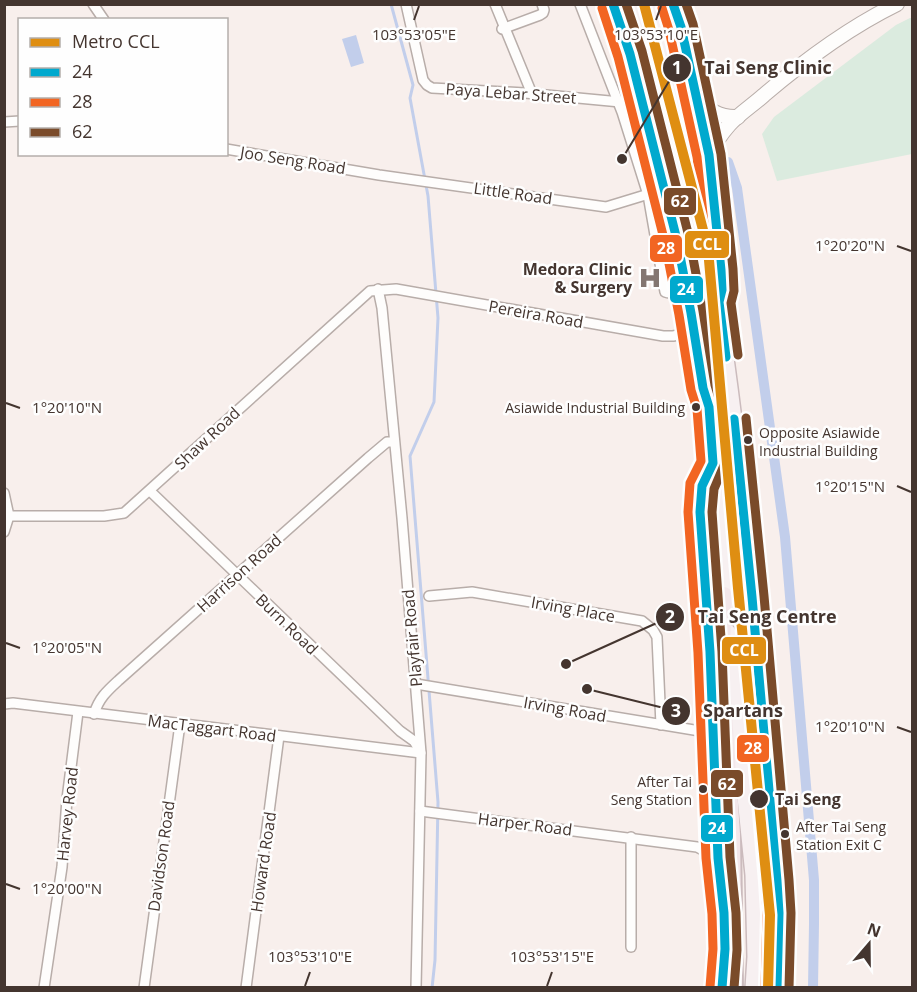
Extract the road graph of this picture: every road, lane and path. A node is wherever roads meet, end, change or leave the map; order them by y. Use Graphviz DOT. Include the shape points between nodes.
graph roads {
  1 [pos="93,4"];
  2 [pos="405,4"];
  3 [pos="495,4"];
  4 [pos="542,4"];
  5 [pos="580,4"];
  6 [pos="613,4"];
  7 [pos="633,4"];
  8 [pos="648,4"];
  9 [pos="673,4"];
  10 [pos="897,4"];
  11 [pos="103,18"];
  12 [pos="502,29"];
  13 [pos="532,94"];
  14 [pos="696,96"];
  15 [pos="618,102"];
  16 [pos="643,102"];
  17 [pos="738,117"];
  18 [pos="228,149"];
  19 [pos="708,155"];
  20 [pos="360,171"];
  21 [pos="665,189"];
  22 [pos="648,195"];
  23 [pos="685,286"];
  24 [pos="378,289"];
  25 [pos="719,302"];
  26 [pos="694,332"];
  27 [pos="709,408"];
  28 [pos="394,442"];
  29 [pos="713,463"];
  30 [pos="150,491"];
  31 [pos="4,493"];
  32 [pos="9,516"];
  33 [pos="4,532"];
  34 [pos="237,575"];
  35 [pos="724,595"];
  36 [pos="429,596"];
  37 [pos="420,685"];
  38 [pos="4,704"];
  39 [pos="78,712"];
  40 [pos="94,714"];
  41 [pos="713,723"];
  42 [pos="180,724"];
  43 [pos="661,724"];
  44 [pos="400,731"];
  45 [pos="279,736"];
  46 [pos="405,751"];
  47 [pos="421,753"];
  48 [pos="420,811"];
  49 [pos="631,837"];
  50 [pos="718,858"];
  51 [pos="631,947"];
  52 [pos="44,987"];
  53 [pos="144,987"];
  54 [pos="246,987"];
  55 [pos="416,987"];
  56 [pos="722,987"];
  57 [pos="734,987"];
  58 [pos="753,987"];
  59 [pos="777,987"];
  1 -- 11 [label="street"];
  2 -- 13 [label="street, Paya Lebar Street" via="427,85"];
  3 -- 12 [label="street"];
  4 -- 12 [label="street" via="544,10 540,15"];
  5 -- 15 [label="street"];
  6 -- 16 [label="main road"];
  7 -- 27 [label="main road" via="690,196 714,363"];
  8 -- 25 [label="main road" via="686,136"];
  9 -- 14 [label="main road"];
  10 -- 17 [label="main road" via="829,44"];
  12 -- 13 [label="street"];
  13 -- 15 [label="street, Paya Lebar Street"];
  14 -- 17 [label="main road" via="713,112"];
  14 -- 19 [label="main road"];
  15 -- 16 [label="street, Paya Lebar Street"];
  15 -- 22 [label="street"];
  16 -- 21 [label="main road"];
  17 -- 19 [label="main road"];
  18 -- 20 [label="street, Joo Seng Road"];
  19 -- 25 [label="main road" via="721,270"];
  20 -- 22 [label="street, Little Road" via="606,207"];
  21 -- 22 [label="street, Little Road"];
  21 -- 23 [label="main road"];
  22 -- 23 [label="street" via="666,292 670,294"];
  23 -- 26 [label="main road"];
  24 -- 26 [label="street, Pereira Road" via="663,336"];
  24 -- 28 [label="street, Playfair Road"];
  24 -- 30 [label="street, Shaw Road" via="362,297"];
  25 -- 59 [label="main road" via="736,437 777,881"];
  26 -- 27 [label="main road"];
  27 -- 29 [label="main road"];
  28 -- 34 [label="street, Harrison Road" via="387,442 368,458"];
  28 -- 37 [label="street, Playfair Road"];
  29 -- 35 [label="main road"];
  29 -- 41 [label="main road" via="702,486 700,512"];
  30 -- 32 [label="street, Shaw Road" via="124,513"];
  30 -- 34 [label="street, Burn Road"];
  31 -- 32 [label="street"];
  32 -- 33 [label="street"];
  34 -- 40 [label="street, Harrison Road" via="104,694"];
  34 -- 44 [label="street, Burn Road"];
  35 -- 57 [label="highway" via="721,669 732,827"];
  35 -- 58 [label="main road" via="753,875"];
  36 -- 43 [label="street, Irving Place" via="472,592 642,621 657,637"];
  37 -- 43 [label="street, Irving Road"];
  37 -- 47 [label="street, Playfair Road"];
  38 -- 39 [label="street, MacTaggart Road"];
  39 -- 40 [label="street, MacTaggart Road"];
  39 -- 52 [label="street, Harvey Road" via="62,867"];
  40 -- 42 [label="street, MacTaggart Road"];
  41 -- 43 [label="street, Irving Road" via="700,731"];
  41 -- 50 [label="main road"];
  42 -- 45 [label="street, MacTaggart Road"];
  42 -- 53 [label="street, Davidson Road"];
  44 -- 46 [label="street"];
  44 -- 47 [label="street, Burn Road" via="414,741"];
  45 -- 46 [label="street, MacTaggart Road"];
  45 -- 54 [label="street, Howard Road"];
  46 -- 47 [label="street, MacTaggart Road"];
  47 -- 48 [label="street, Playfair Road"];
  48 -- 49 [label="street, Harper Road"];
  48 -- 55 [label="street, Playfair Road"];
  49 -- 50 [label="street, Harper Road" via="697,847"];
  49 -- 51 [label="street"];
  50 -- 56 [label="main road" via="724,913"];
}
